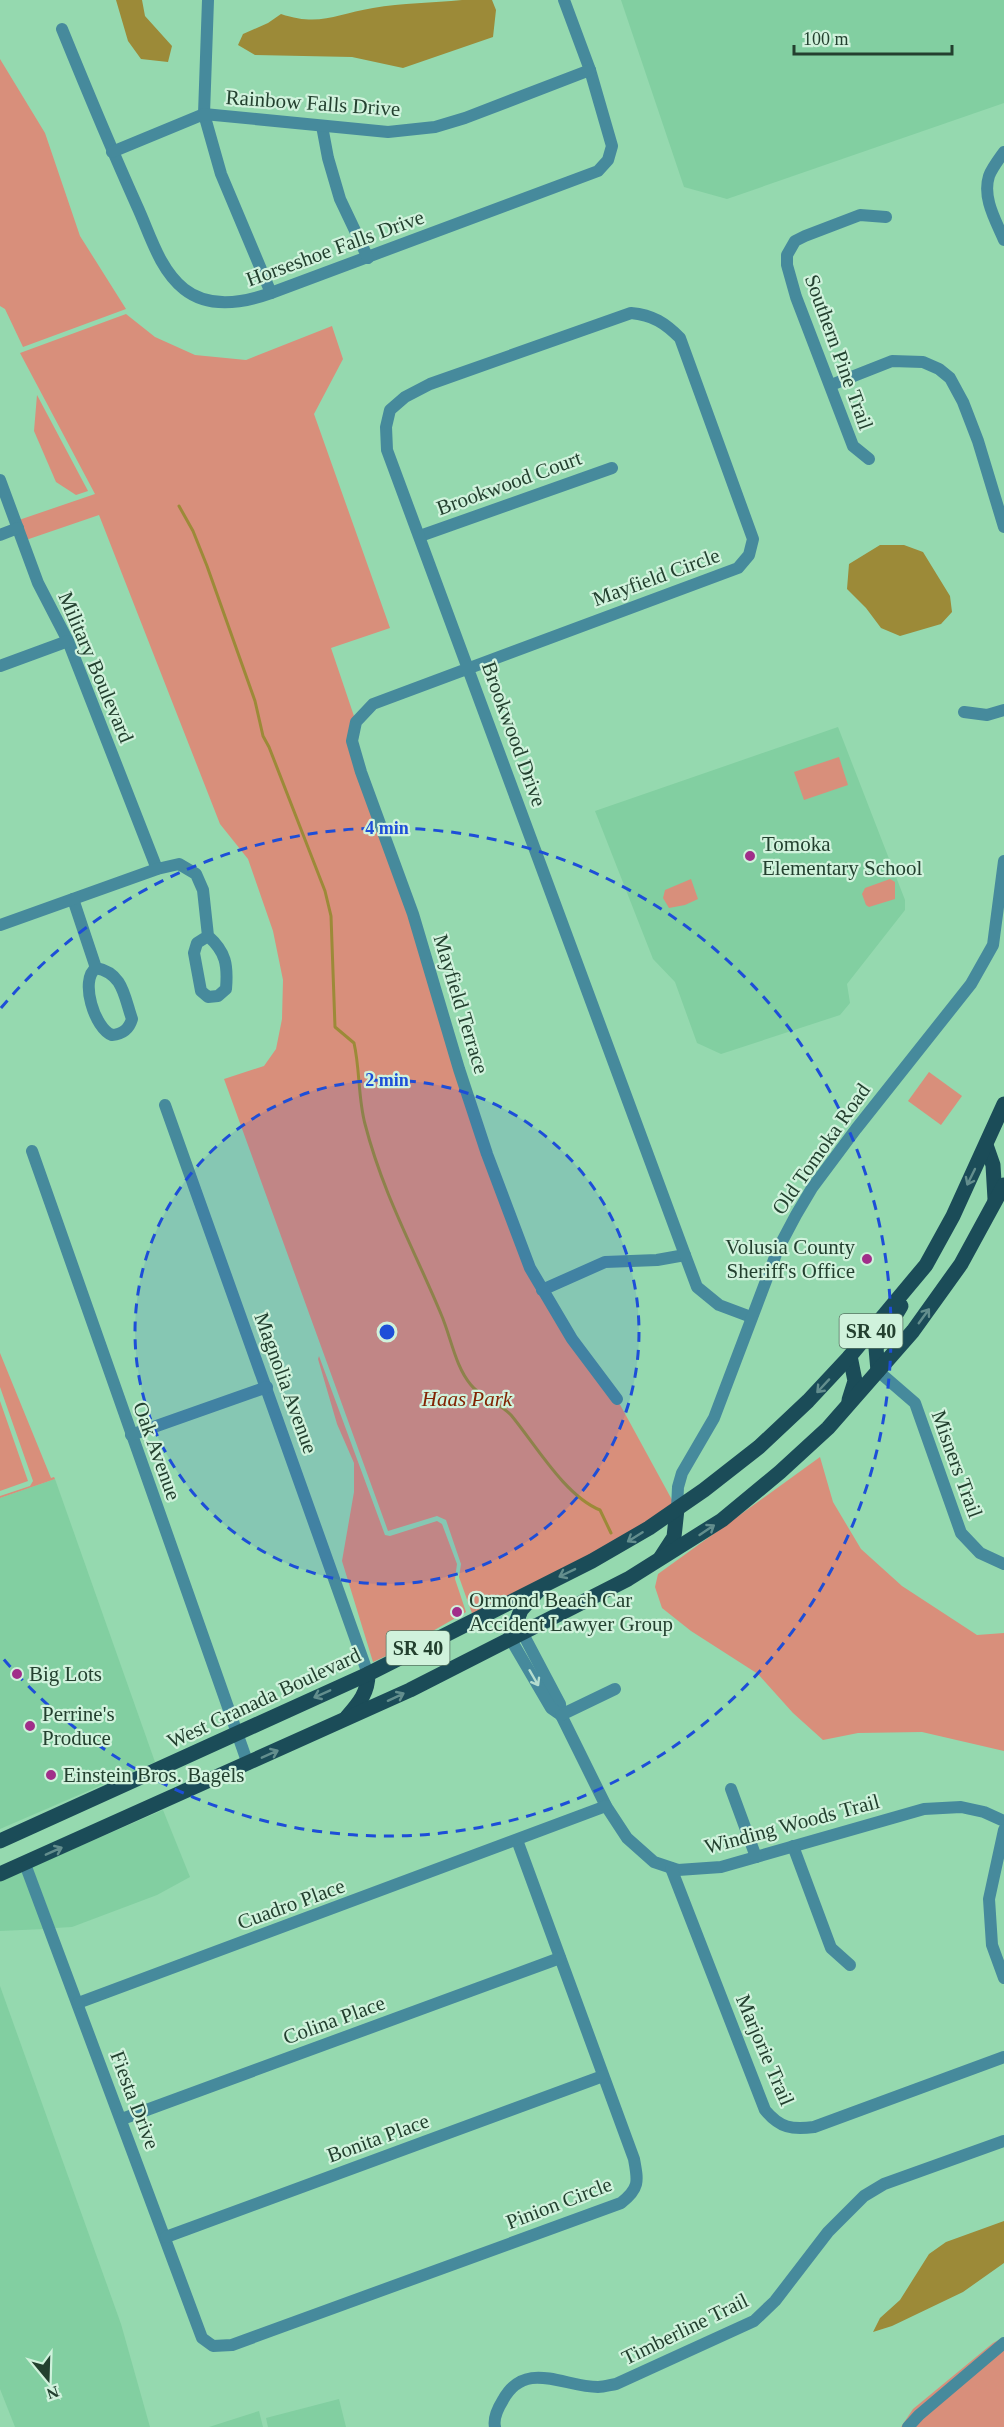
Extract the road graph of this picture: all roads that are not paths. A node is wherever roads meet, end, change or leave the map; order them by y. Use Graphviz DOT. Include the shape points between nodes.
graph roads {
  1 [pos="208,0"];
  2 [pos="564,0"];
  3 [pos="62,29"];
  4 [pos="590,70"];
  5 [pos="204,114"];
  6 [pos="322,126"];
  7 [pos="112,152"];
  8 [pos="1004,152"];
  9 [pos="886,217"];
  10 [pos="1004,240"];
  11 [pos="368,258"];
  12 [pos="271,293"];
  13 [pos="663,322"];
  14 [pos="831,385"];
  15 [pos="869,459"];
  16 [pos="612,468"];
  17 [pos="0,480"];
  18 [pos="1004,527"];
  19 [pos="18,528"];
  20 [pos="0,535"];
  21 [pos="420,536"];
  22 [pos="68,641"];
  23 [pos="0,666"];
  24 [pos="468,668"];
  25 [pos="1004,710"];
  26 [pos="964,712"];
  27 [pos="1004,861"];
  28 [pos="157,868"];
  29 [pos="73,899"];
  30 [pos="0,926"];
  31 [pos="208,936"];
  32 [pos="96,968"];
  33 [pos="1004,1104"];
  34 [pos="165,1105"];
  35 [pos="986,1145"];
  36 [pos="32,1151"];
  37 [pos="1004,1185"];
  38 [pos="995,1202"];
  39 [pos="685,1255"];
  40 [pos="926,1265"];
  41 [pos="542,1290"];
  42 [pos="751,1317"];
  43 [pos="850,1356"];
  44 [pos="878,1371"];
  45 [pos="267,1387"];
  46 [pos="617,1399"];
  47 [pos="847,1409"];
  48 [pos="131,1435"];
  49 [pos="677,1509"];
  50 [pos="658,1562"];
  51 [pos="1004,1564"];
  52 [pos="544,1585"];
  53 [pos="516,1635"];
  54 [pos="368,1674"];
  55 [pos="615,1689"];
  56 [pos="561,1716"];
  57 [pos="343,1721"];
  58 [pos="237,1733"];
  59 [pos="248,1764"];
  60 [pos="731,1789"];
  61 [pos="606,1806"];
  62 [pos="1004,1821"];
  63 [pos="1004,1830"];
  64 [pos="517,1840"];
  65 [pos="0,1841"];
  66 [pos="793,1846"];
  67 [pos="756,1857"];
  68 [pos="25,1864"];
  69 [pos="671,1868"];
  70 [pos="0,1874"];
  71 [pos="560,1958"];
  72 [pos="850,1965"];
  73 [pos="1004,1978"];
  74 [pos="78,2003"];
  75 [pos="1004,2057"];
  76 [pos="603,2076"];
  77 [pos="122,2119"];
  78 [pos="1004,2141"];
  79 [pos="166,2237"];
  80 [pos="1004,2343"];
  81 [pos="213,2346"];
  82 [pos="495,2427"];
  83 [pos="908,2427"];
  1 -- 5 [label="street"];
  2 -- 4 [label="street, Horseshoe Falls Drive"];
  3 -- 7 [label="street, Horseshoe Falls Drive"];
  4 -- 6 [label="street, Rainbow Falls Drive" via="435,127 388,132"];
  4 -- 11 [label="street, Horseshoe Falls Drive" via="612,146 608,160 598,171"];
  5 -- 6 [label="street, Rainbow Falls Drive"];
  5 -- 7 [label="street"];
  5 -- 12 [label="street" via="222,174"];
  6 -- 11 [label="street" via="340,199"];
  7 -- 12 [label="street, Horseshoe Falls Drive" via="166,272 185,290 204,300 226,303 250,301"];
  8 -- 10 [label="street" via="989,176 988,193"];
  9 -- 14 [label="street, Southern Pine Trail" via="860,215 805,236 795,241 787,255 796,297"];
  11 -- 12 [label="street, Horseshoe Falls Drive"];
  13 -- 21 [label="street, Brookwood Drive" via="631,313 430,384 390,410 387,450"];
  13 -- 24 [label="street, Mayfield Circle" via="680,338 753,539 749,555 738,568"];
  14 -- 15 [label="street, Southern Pine Trail" via="853,446"];
  14 -- 18 [label="street" via="892,361 924,362 950,378 978,441"];
  16 -- 21 [label="street, Brookwood Court"];
  17 -- 19 [label="street, Military Boulevard"];
  19 -- 20 [label="street"];
  19 -- 22 [label="street, Military Boulevard" via="38,583"];
  21 -- 24 [label="street, Brookwood Drive"];
  22 -- 23 [label="street"];
  22 -- 28 [label="street, Military Boulevard"];
  24 -- 39 [label="street, Brookwood Drive"];
  24 -- 41 [label="street, Mayfield Terrace" via="373,704 356,722 352,741 413,914 487,1154"];
  25 -- 26 [label="street" via="987,716"];
  27 -- 42 [label="street, Old Tomoka Road" via="993,945 988,955 971,984 812,1188 778,1249"];
  28 -- 29 [label="street"];
  28 -- 31 [label="street" via="179,864 196,874 203,890"];
  29 -- 30 [label="street"];
  29 -- 32 [label="street"];
  31 -- 31 [label="street" via="197,943 194,953 201,991 208,997 218,996 226,989 227,975 222,948"];
  32 -- 32 [label="street" via="91,971 88,992 101,1027 112,1035 123,1032 132,1019 118,980 110,971"];
  33 -- 35 [label="main road, West Granada Boulevard / SR 40"];
  34 -- 45 [label="street, Magnolia Avenue"];
  35 -- 38 [label="main road" via="993,1165"];
  35 -- 40 [label="main road, West Granada Boulevard / SR 40, one-way"];
  36 -- 48 [label="street, Oak Avenue"];
  37 -- 38 [label="main road, SR 40"];
  44 -- 38 [label="main road, SR 40, one-way" via="936,1300"];
  39 -- 41 [label="street" via="605,1263"];
  39 -- 42 [label="street, Brookwood Drive" via="697,1287 719,1305"];
  40 -- 43 [label="main road, West Granada Boulevard / SR 40"];
  40 -- 44 [label="main road" via="876,1348"];
  41 -- 46 [label="street, Mayfield Terrace" via="572,1339"];
  42 -- 49 [label="street, Old Tomoka Road" via="714,1418 682,1473"];
  43 -- 47 [label="main road" via="855,1381"];
  43 -- 49 [label="main road, West Granada Boulevard / SR 40, one-way" via="759,1447"];
  44 -- 47 [label="main road, SR 40"];
  44 -- 51 [label="street, Misners Trail" via="915,1402 961,1533 980,1553"];
  45 -- 48 [label="street"];
  45 -- 54 [label="street, Magnolia Avenue"];
  50 -- 47 [label="main road, SR 40, one-way" via="752,1496"];
  48 -- 58 [label="street, Oak Avenue"];
  49 -- 50 [label="main road" via="674,1537"];
  49 -- 52 [label="main road, West Granada Boulevard / SR 40, one-way" via="621,1545"];
  50 -- 53 [label="main road, SR 40"];
  52 -- 53 [label="main road" via="521,1610"];
  52 -- 54 [label="main road, West Granada Boulevard / SR 40"];
  53 -- 56 [label="street, Winding Woods Trail" via="551,1708"];
  57 -- 53 [label="main road, SR 40, one-way"];
  54 -- 57 [label="main road" via="364,1697"];
  54 -- 58 [label="main road, West Granada Boulevard / SR 40, one-way"];
  55 -- 56 [label="street"];
  56 -- 61 [label="street, Winding Woods Trail"];
  59 -- 57 [label="main road, SR 40, one-way"];
  58 -- 59 [label="street, Oak Avenue"];
  58 -- 65 [label="main road, West Granada Boulevard / SR 40"];
  68 -- 59 [label="main road, SR 40, one-way"];
  60 -- 67 [label="street"];
  61 -- 64 [label="street, Cuadro Place"];
  61 -- 69 [label="street, Winding Woods Trail" via="627,1838 654,1862"];
  62 -- 66 [label="street, Winding Woods Trail" via="961,1807 924,1809"];
  63 -- 73 [label="street" via="989,1899 993,1945"];
  64 -- 71 [label="street, Pinion Circle"];
  64 -- 74 [label="street, Cuadro Place"];
  66 -- 67 [label="street, Winding Woods Trail"];
  66 -- 72 [label="street" via="831,1948"];
  67 -- 69 [label="street, Winding Woods Trail" via="721,1867"];
  68 -- 70 [label="main road, SR 40"];
  68 -- 74 [label="street, Fiesta Drive"];
  69 -- 75 [label="street, Marjorie Trail" via="765,2110 775,2122 799,2129 814,2127"];
  71 -- 76 [label="street, Pinion Circle"];
  71 -- 77 [label="street, Colina Place"];
  74 -- 77 [label="street, Fiesta Drive"];
  76 -- 79 [label="street, Bonita Place"];
  76 -- 81 [label="street, Pinion Circle" via="638,2180 633,2194 621,2203 232,2345"];
  77 -- 79 [label="street, Fiesta Drive"];
  78 -- 82 [label="street, Timberline Trail" via="884,2184 864,2196 828,2232 775,2301 754,2321 616,2384 597,2387 542,2377 524,2381 508,2391 498,2408"];
  79 -- 81 [label="street, Fiesta Drive" via="202,2338"];
  80 -- 83 [label="street"];
}
